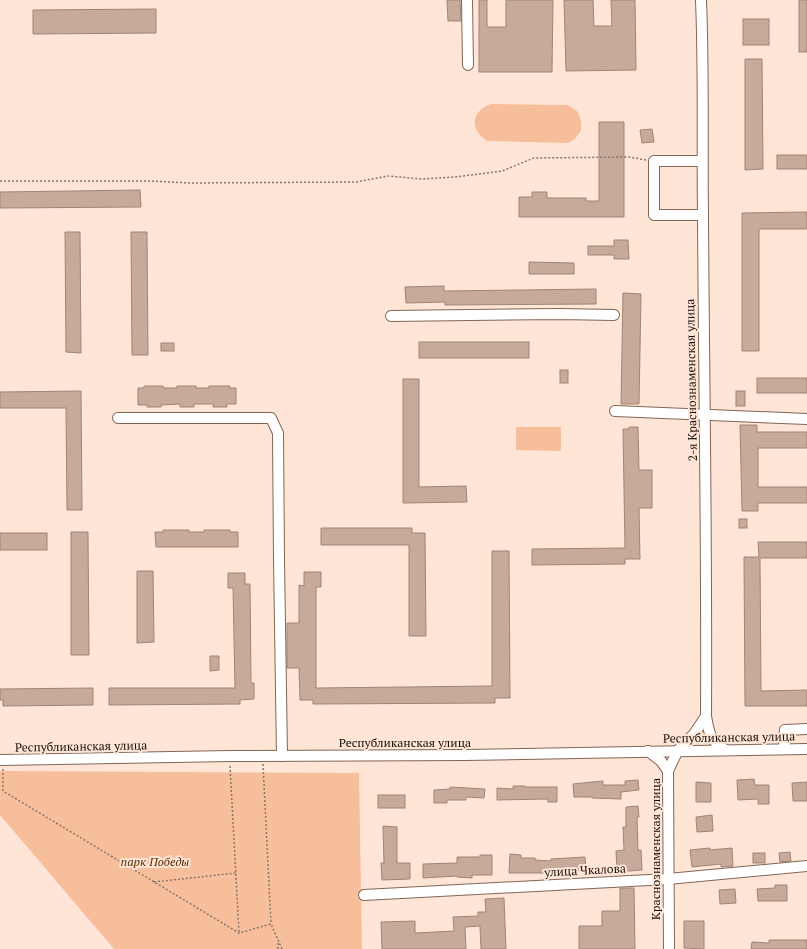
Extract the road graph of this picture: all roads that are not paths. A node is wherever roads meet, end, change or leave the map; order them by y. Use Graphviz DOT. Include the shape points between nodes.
graph roads {
  1 [pos="468,0"];
  2 [pos="701,0"];
  3 [pos="468,65"];
  4 [pos="702,161"];
  5 [pos="702,215"];
  6 [pos="614,314"];
  7 [pos="391,316"];
  8 [pos="615,412"];
  9 [pos="705,415"];
  10 [pos="118,418"];
  11 [pos="807,418"];
  12 [pos="706,716"];
  13 [pos="807,730"];
  14 [pos="807,749"];
  15 [pos="678,750"];
  16 [pos="726,750"];
  17 [pos="784,750"];
  18 [pos="648,751"];
  19 [pos="282,756"];
  20 [pos="1,760"];
  21 [pos="668,771"];
  22 [pos="807,866"];
  23 [pos="668,879"];
  24 [pos="364,895"];
  25 [pos="669,949"];
  1 -- 3 [label="street"];
  2 -- 4 [label="street, 2-я Краснознаменская улица"];
  4 -- 5 [label="street, 2-я Краснознаменская улица"];
  4 -- 5 [label="street" via="654,161 654,215"];
  5 -- 9 [label="street, 2-я Краснознаменская улица"];
  6 -- 7 [label="street"];
  8 -- 9 [label="street"];
  9 -- 11 [label="street"];
  9 -- 12 [label="street, 2-я Краснознаменская улица"];
  10 -- 19 [label="street" via="271,418 278,433"];
  12 -- 15 [label="street" via="694,734"];
  12 -- 16 [label="street, 2-я Краснознаменская улица" via="708,734 718,746"];
  13 -- 17 [label="street" via="785,730"];
  14 -- 17 [label="street, Республиканская улица"];
  15 -- 16 [label="street, Республиканская улица"];
  15 -- 18 [label="street, Республиканская улица"];
  15 -- 21 [label="street, Краснознаменская улица"];
  16 -- 17 [label="street, Республиканская улица"];
  18 -- 19 [label="street, Республиканская улица"];
  18 -- 21 [label="street" via="661,761"];
  19 -- 20 [label="street, Республиканская улица"];
  21 -- 23 [label="street, Краснознаменская улица"];
  22 -- 23 [label="street, улица Чкалова"];
  23 -- 24 [label="street, улица Чкалова"];
  23 -- 25 [label="street, Краснознаменская улица"];
}
